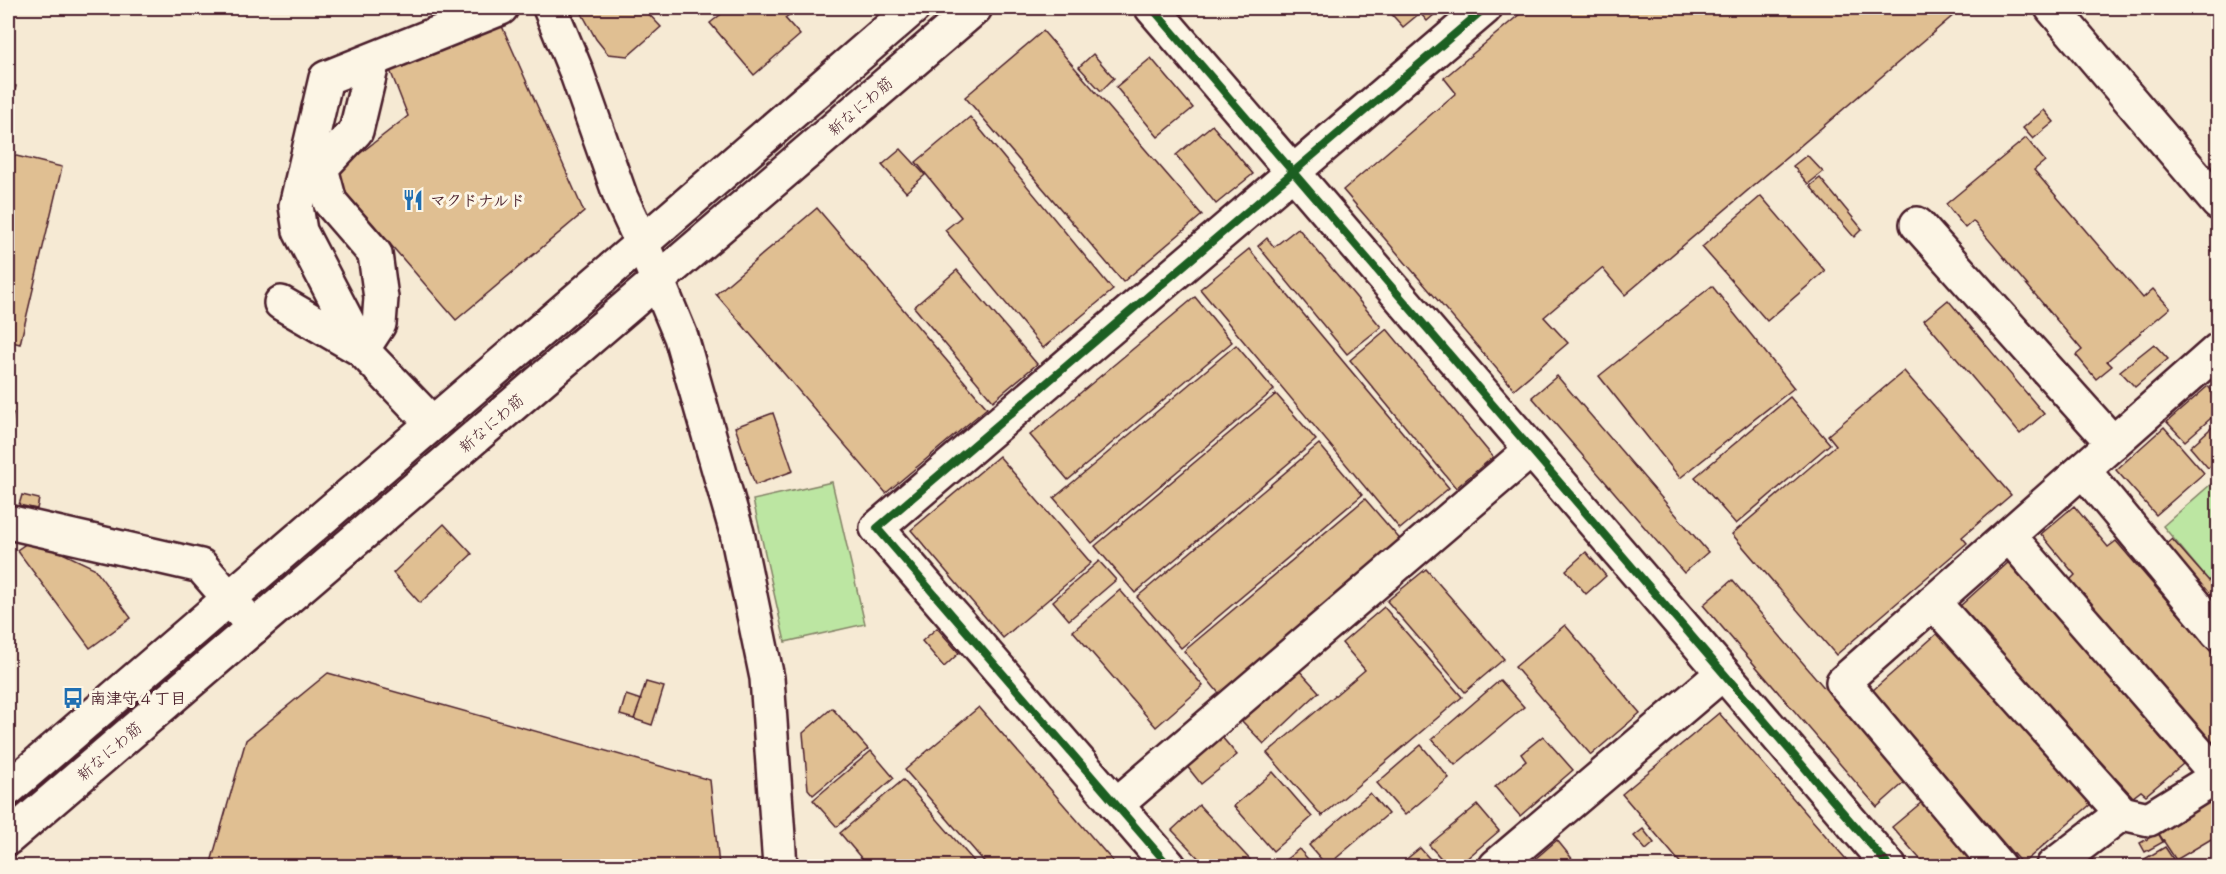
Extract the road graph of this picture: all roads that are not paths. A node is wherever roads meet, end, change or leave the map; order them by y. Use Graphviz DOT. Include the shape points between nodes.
graph roads {
  1 [pos="501,8"];
  2 [pos="550,8"];
  3 [pos="913,8"];
  4 [pos="975,8"];
  5 [pos="1152,8"];
  6 [pos="1485,8"];
  7 [pos="2052,8"];
  8 [pos="373,60"];
  9 [pos="1292,173"];
  10 [pos="2218,203"];
  11 [pos="1917,224"];
  12 [pos="642,243"];
  13 [pos="656,280"];
  14 [pos="281,303"];
  15 [pos="362,350"];
  16 [pos="2218,350"];
  17 [pos="432,423"];
  18 [pos="2113,443"];
  19 [pos="1531,450"];
  20 [pos="2083,470"];
  21 [pos="8,522"];
  22 [pos="2008,536"];
  23 [pos="229,598"];
  24 [pos="1933,602"];
  25 [pos="254,627"];
  26 [pos="2218,633"];
  27 [pos="1723,673"];
  28 [pos="2218,776"];
  29 [pos="8,789"];
  30 [pos="1116,805"];
  31 [pos="2122,813"];
  32 [pos="8,838"];
  33 [pos="780,867"];
  34 [pos="1169,867"];
  35 [pos="1496,867"];
  36 [pos="1889,867"];
  37 [pos="1998,867"];
  38 [pos="2053,867"];
  1 -- 8 [label="street"];
  2 -- 12 [label="street" via="621,198"];
  3 -- 12 [label="street"];
  4 -- 13 [label="street, 新なにわ筋"];
  5 -- 9 [label="street"];
  6 -- 9 [label="street"];
  7 -- 10 [label="street"];
  8 -- 15 [label="street" via="356,131 321,168 330,202 375,254 381,298 379,324"];
  8 -- 15 [label="street" via="326,78 296,206 300,231"];
  9 -- 19 [label="street"];
  9 -- 30 [label="street" via="877,528"];
  11 -- 18 [label="street"];
  12 -- 13 [label="street"];
  12 -- 17 [label="street"];
  13 -- 25 [label="street, 新なにわ筋"];
  13 -- 33 [label="street" via="681,337 737,533 766,678"];
  14 -- 15 [label="street"];
  15 -- 17 [label="street"];
  16 -- 18 [label="street"];
  17 -- 23 [label="street"];
  18 -- 20 [label="street"];
  19 -- 27 [label="street"];
  19 -- 30 [label="street"];
  20 -- 22 [label="street"];
  20 -- 26 [label="street"];
  21 -- 23 [label="street" via="201,566"];
  22 -- 24 [label="street"];
  22 -- 28 [label="street"];
  23 -- 25 [label="street"];
  23 -- 29 [label="street"];
  24 -- 31 [label="street"];
  24 -- 37 [label="street" via="1843,682"];
  25 -- 32 [label="street, 新なにわ筋"];
  27 -- 35 [label="street"];
  27 -- 36 [label="street"];
  28 -- 31 [label="street" via="2149,819"];
  30 -- 34 [label="street"];
  31 -- 38 [label="street"];
}
